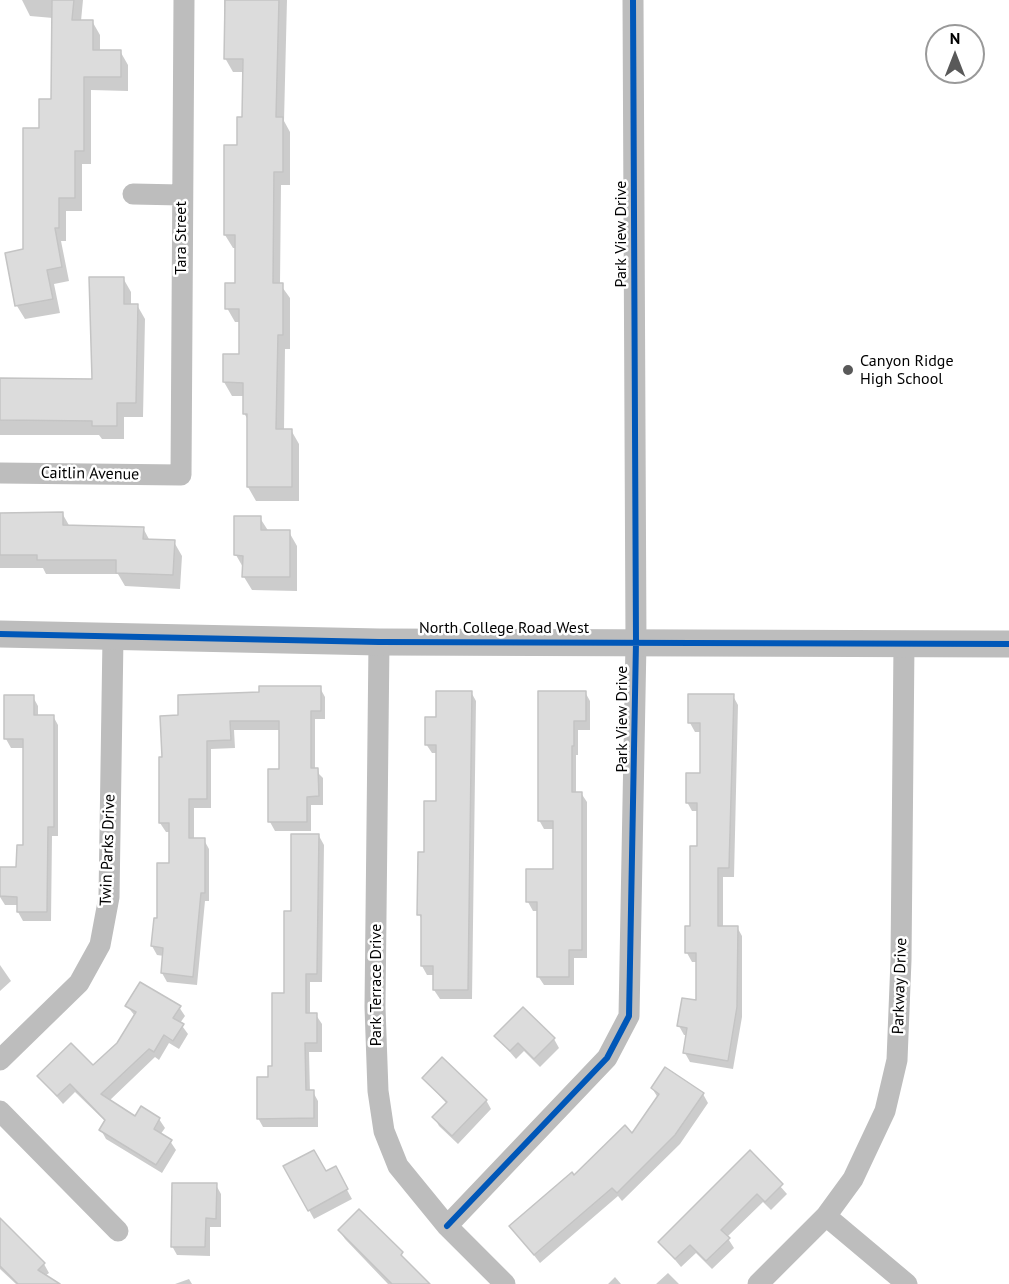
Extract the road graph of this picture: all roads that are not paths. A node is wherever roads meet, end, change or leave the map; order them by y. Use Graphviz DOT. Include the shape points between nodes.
graph roads {
  1 [pos="184,0"];
  2 [pos="633,0"];
  3 [pos="133,194"];
  4 [pos="181,195"];
  5 [pos="0,473"];
  6 [pos="181,475"];
  7 [pos="0,634"];
  8 [pos="113,637"];
  9 [pos="379,642"];
  10 [pos="636,642"];
  11 [pos="904,643"];
  12 [pos="1009,644"];
  13 [pos="0,1060"];
  14 [pos="0,1111"];
  15 [pos="826,1216"];
  16 [pos="447,1226"];
  17 [pos="118,1231"];
  18 [pos="505,1284"];
  19 [pos="758,1284"];
  20 [pos="907,1284"];
  1 -- 4 [label="street, Tara Street"];
  2 -- 10 [label="street, Park View Drive"];
  3 -- 4 [label="street"];
  4 -- 6 [label="street, Tara Street"];
  5 -- 6 [label="street, Caitlin Avenue"];
  7 -- 8 [label="street, North College Road West"];
  8 -- 9 [label="street, North College Road West"];
  8 -- 13 [label="street, Twin Parks Drive" via="109,897 100,945 79,983"];
  9 -- 10 [label="street, North College Road West"];
  9 -- 16 [label="street, Park Terrace Drive" via="375,1007 378,1091 384,1131 398,1166"];
  10 -- 11 [label="street, North College Road West"];
  10 -- 16 [label="street, Park View Drive" via="629,1016 607,1058"];
  11 -- 12 [label="street, North College Road West"];
  11 -- 15 [label="street, Parkway Drive" via="897,1060 885,1111 853,1179"];
  14 -- 17 [label="street"];
  15 -- 19 [label="street, Parkway Drive"];
  15 -- 20 [label="street"];
  16 -- 18 [label="street, Park Terrace Drive"];
}
